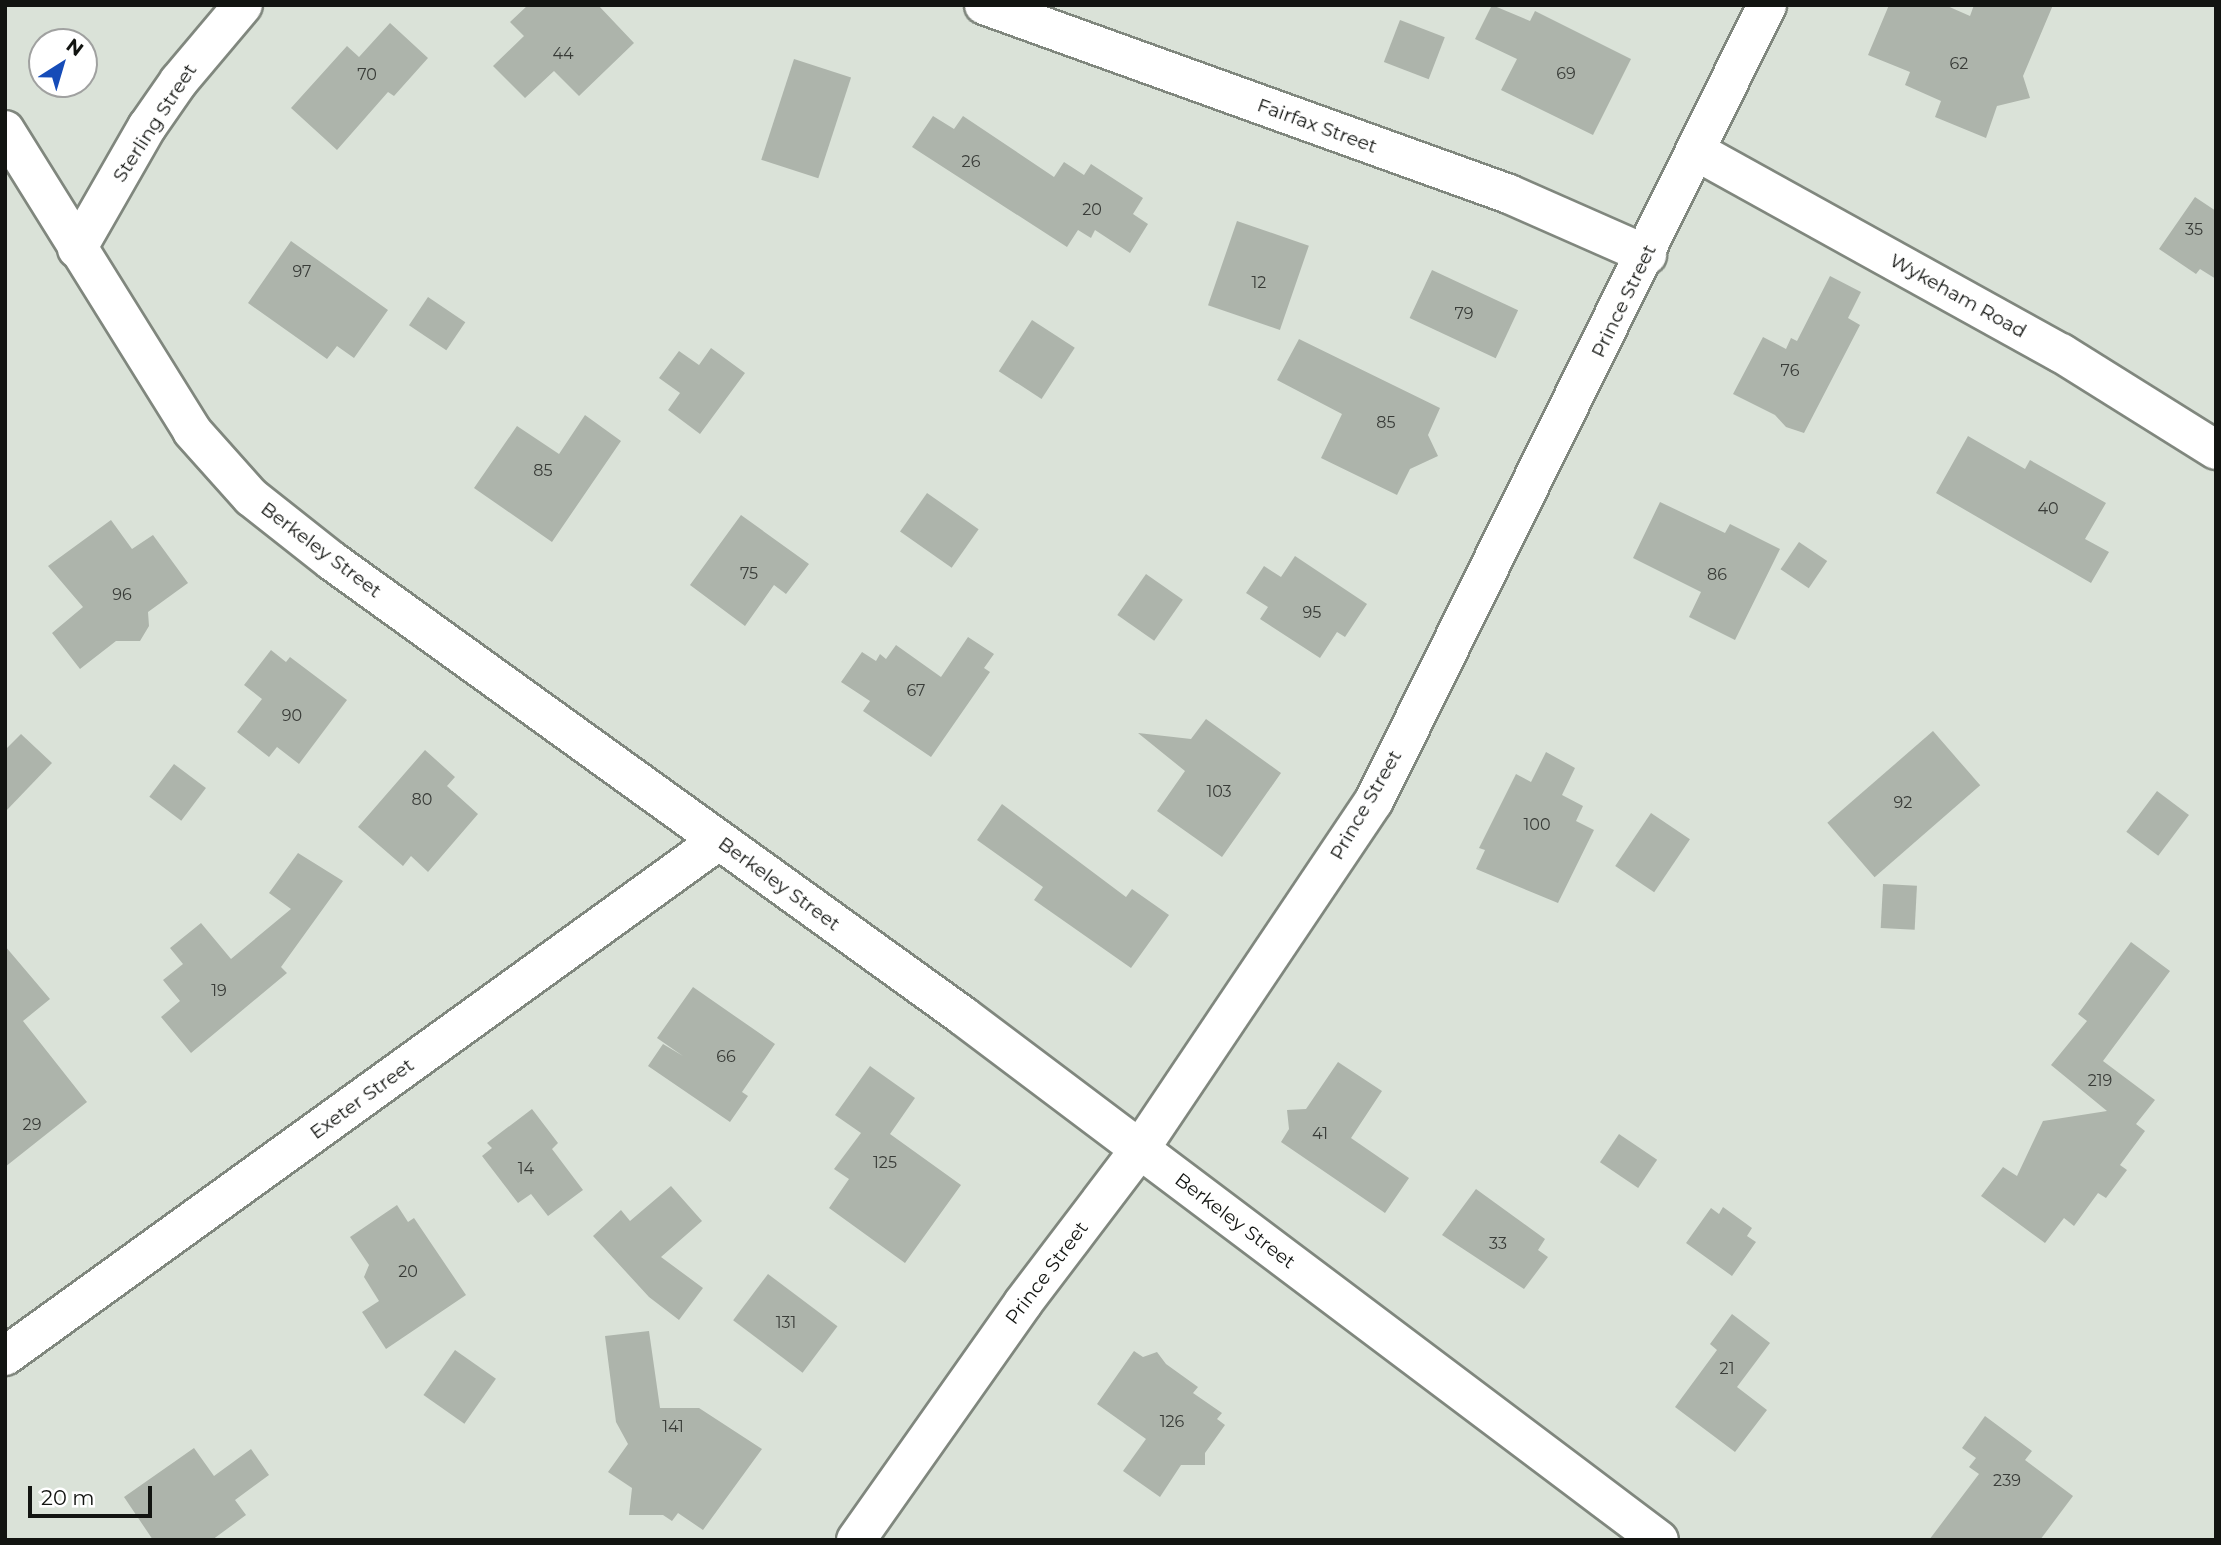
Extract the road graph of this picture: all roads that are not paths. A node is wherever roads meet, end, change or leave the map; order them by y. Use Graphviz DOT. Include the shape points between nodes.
graph roads {
  1 [pos="243,5"];
  2 [pos="984,5"];
  3 [pos="1767,5"];
  4 [pos="5,130"];
  5 [pos="1696,151"];
  6 [pos="77,249"];
  7 [pos="1647,255"];
  8 [pos="2216,450"];
  9 [pos="719,841"];
  10 [pos="1140,1149"];
  11 [pos="5,1356"];
  12 [pos="856,1540"];
  13 [pos="1658,1540"];
  1 -- 6 [label="street, Sterling Street" via="147,127"];
  2 -- 7 [label="street, Fairfax Street" via="1509,194"];
  3 -- 5 [label="street, Prince Street"];
  4 -- 6 [label="street, Berkeley Street"];
  5 -- 7 [label="street, Prince Street"];
  5 -- 8 [label="street, Wykeham Road" via="2061,353"];
  6 -- 9 [label="street, Berkeley Street" via="192,431 251,497 332,561"];
  7 -- 10 [label="street, Prince Street" via="1374,800"];
  9 -- 10 [label="street, Berkeley Street"];
  9 -- 11 [label="street, Exeter Street"];
  10 -- 12 [label="street, Prince Street" via="1023,1303"];
  10 -- 13 [label="street, Berkeley Street"];
}
